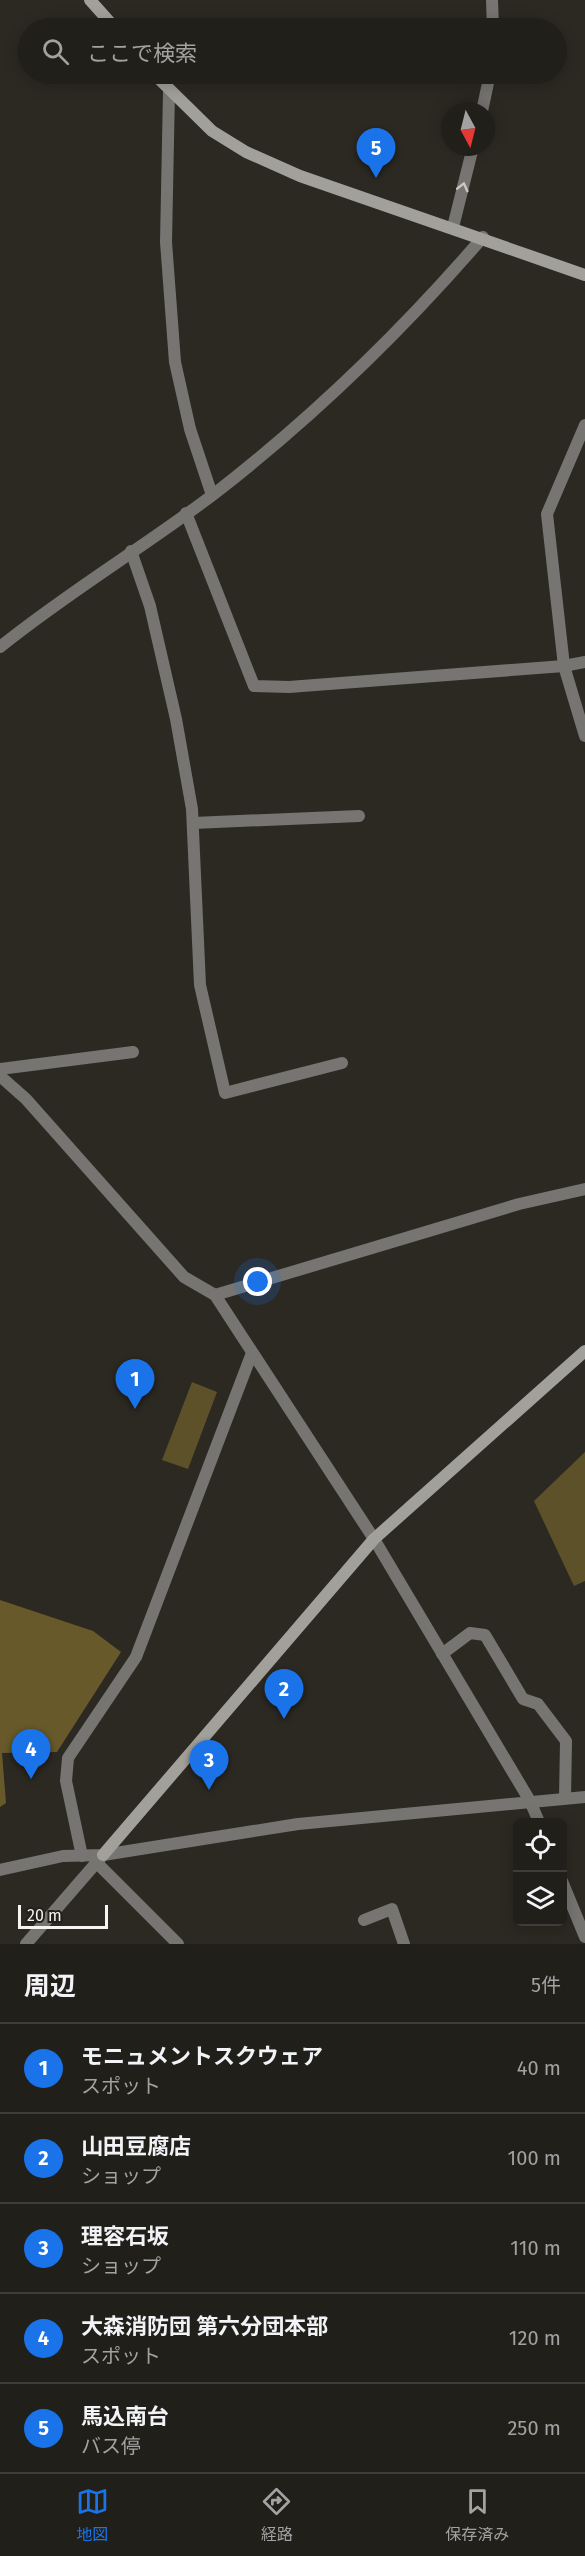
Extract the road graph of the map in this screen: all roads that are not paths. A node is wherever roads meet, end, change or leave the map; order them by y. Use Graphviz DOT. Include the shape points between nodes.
graph roads {
  1 [pos="90,0"];
  2 [pos="492,0"];
  3 [pos="106,18"];
  4 [pos="493,18"];
  5 [pos="163,84"];
  6 [pos="487,84"];
  7 [pos="169,91"];
  8 [pos="484,102"];
  9 [pos="471,156"];
  10 [pos="453,227"];
  11 [pos="483,237"];
  12 [pos="585,275"];
  13 [pos="585,425"];
  14 [pos="212,495"];
  15 [pos="186,513"];
  16 [pos="131,551"];
  17 [pos="0,647"];
  18 [pos="585,662"];
  19 [pos="564,666"];
  20 [pos="585,736"];
  21 [pos="359,816"];
  22 [pos="192,823"];
  23 [pos="133,1053"];
  24 [pos="342,1063"];
  25 [pos="0,1069"];
  26 [pos="0,1076"];
  27 [pos="585,1189"];
  28 [pos="215,1295"];
  29 [pos="585,1351"];
  30 [pos="252,1353"];
  31 [pos="374,1539"];
  32 [pos="442,1654"];
  33 [pos="585,1797"];
  34 [pos="565,1798"];
  35 [pos="530,1801"];
  36 [pos="537,1818"];
  37 [pos="82,1856"];
  38 [pos="100,1859"];
  39 [pos="0,1870"];
  40 [pos="567,1893"];
  41 [pos="363,1920"];
  42 [pos="585,1936"];
  43 [pos="26,1944"];
  44 [pos="178,1944"];
  45 [pos="404,1944"];
  1 -- 3 [label="street"];
  2 -- 4 [label="street"];
  5 -- 7 [label="street"];
  6 -- 8 [label="street"];
  7 -- 10 [label="street" via="212,131 246,152 300,176"];
  7 -- 14 [label="street" via="166,242 175,362 190,429"];
  10 -- 9 [label="street, one-way"];
  10 -- 11 [label="street"];
  11 -- 12 [label="street"];
  11 -- 14 [label="street" via="311,414"];
  13 -- 19 [label="street" via="547,514"];
  14 -- 15 [label="street"];
  15 -- 16 [label="street"];
  15 -- 19 [label="street" via="254,686 289,687"];
  16 -- 17 [label="street"];
  16 -- 22 [label="street" via="150,606 171,696"];
  18 -- 19 [label="street"];
  19 -- 20 [label="street"];
  21 -- 22 [label="street"];
  22 -- 24 [label="street" via="200,985 225,1093"];
  23 -- 25 [label="street"];
  26 -- 28 [label="street" via="184,1277"];
  27 -- 28 [label="street" via="519,1204"];
  28 -- 30 [label="street"];
  29 -- 31 [label="street"];
  30 -- 31 [label="street"];
  30 -- 37 [label="street" via="136,1657 64,1756"];
  31 -- 32 [label="street"];
  31 -- 38 [label="street"];
  32 -- 34 [label="street" via="470,1633 485,1635 523,1700 537,1704 566,1741"];
  32 -- 35 [label="street"];
  33 -- 34 [label="street"];
  34 -- 35 [label="street"];
  35 -- 36 [label="street"];
  35 -- 38 [label="street" via="298,1824"];
  37 -- 38 [label="street"];
  37 -- 39 [label="street" via="63,1856"];
  38 -- 43 [label="street"];
  38 -- 44 [label="street"];
  40 -- 42 [label="street"];
  41 -- 45 [label="street" via="392,1909"];
}
